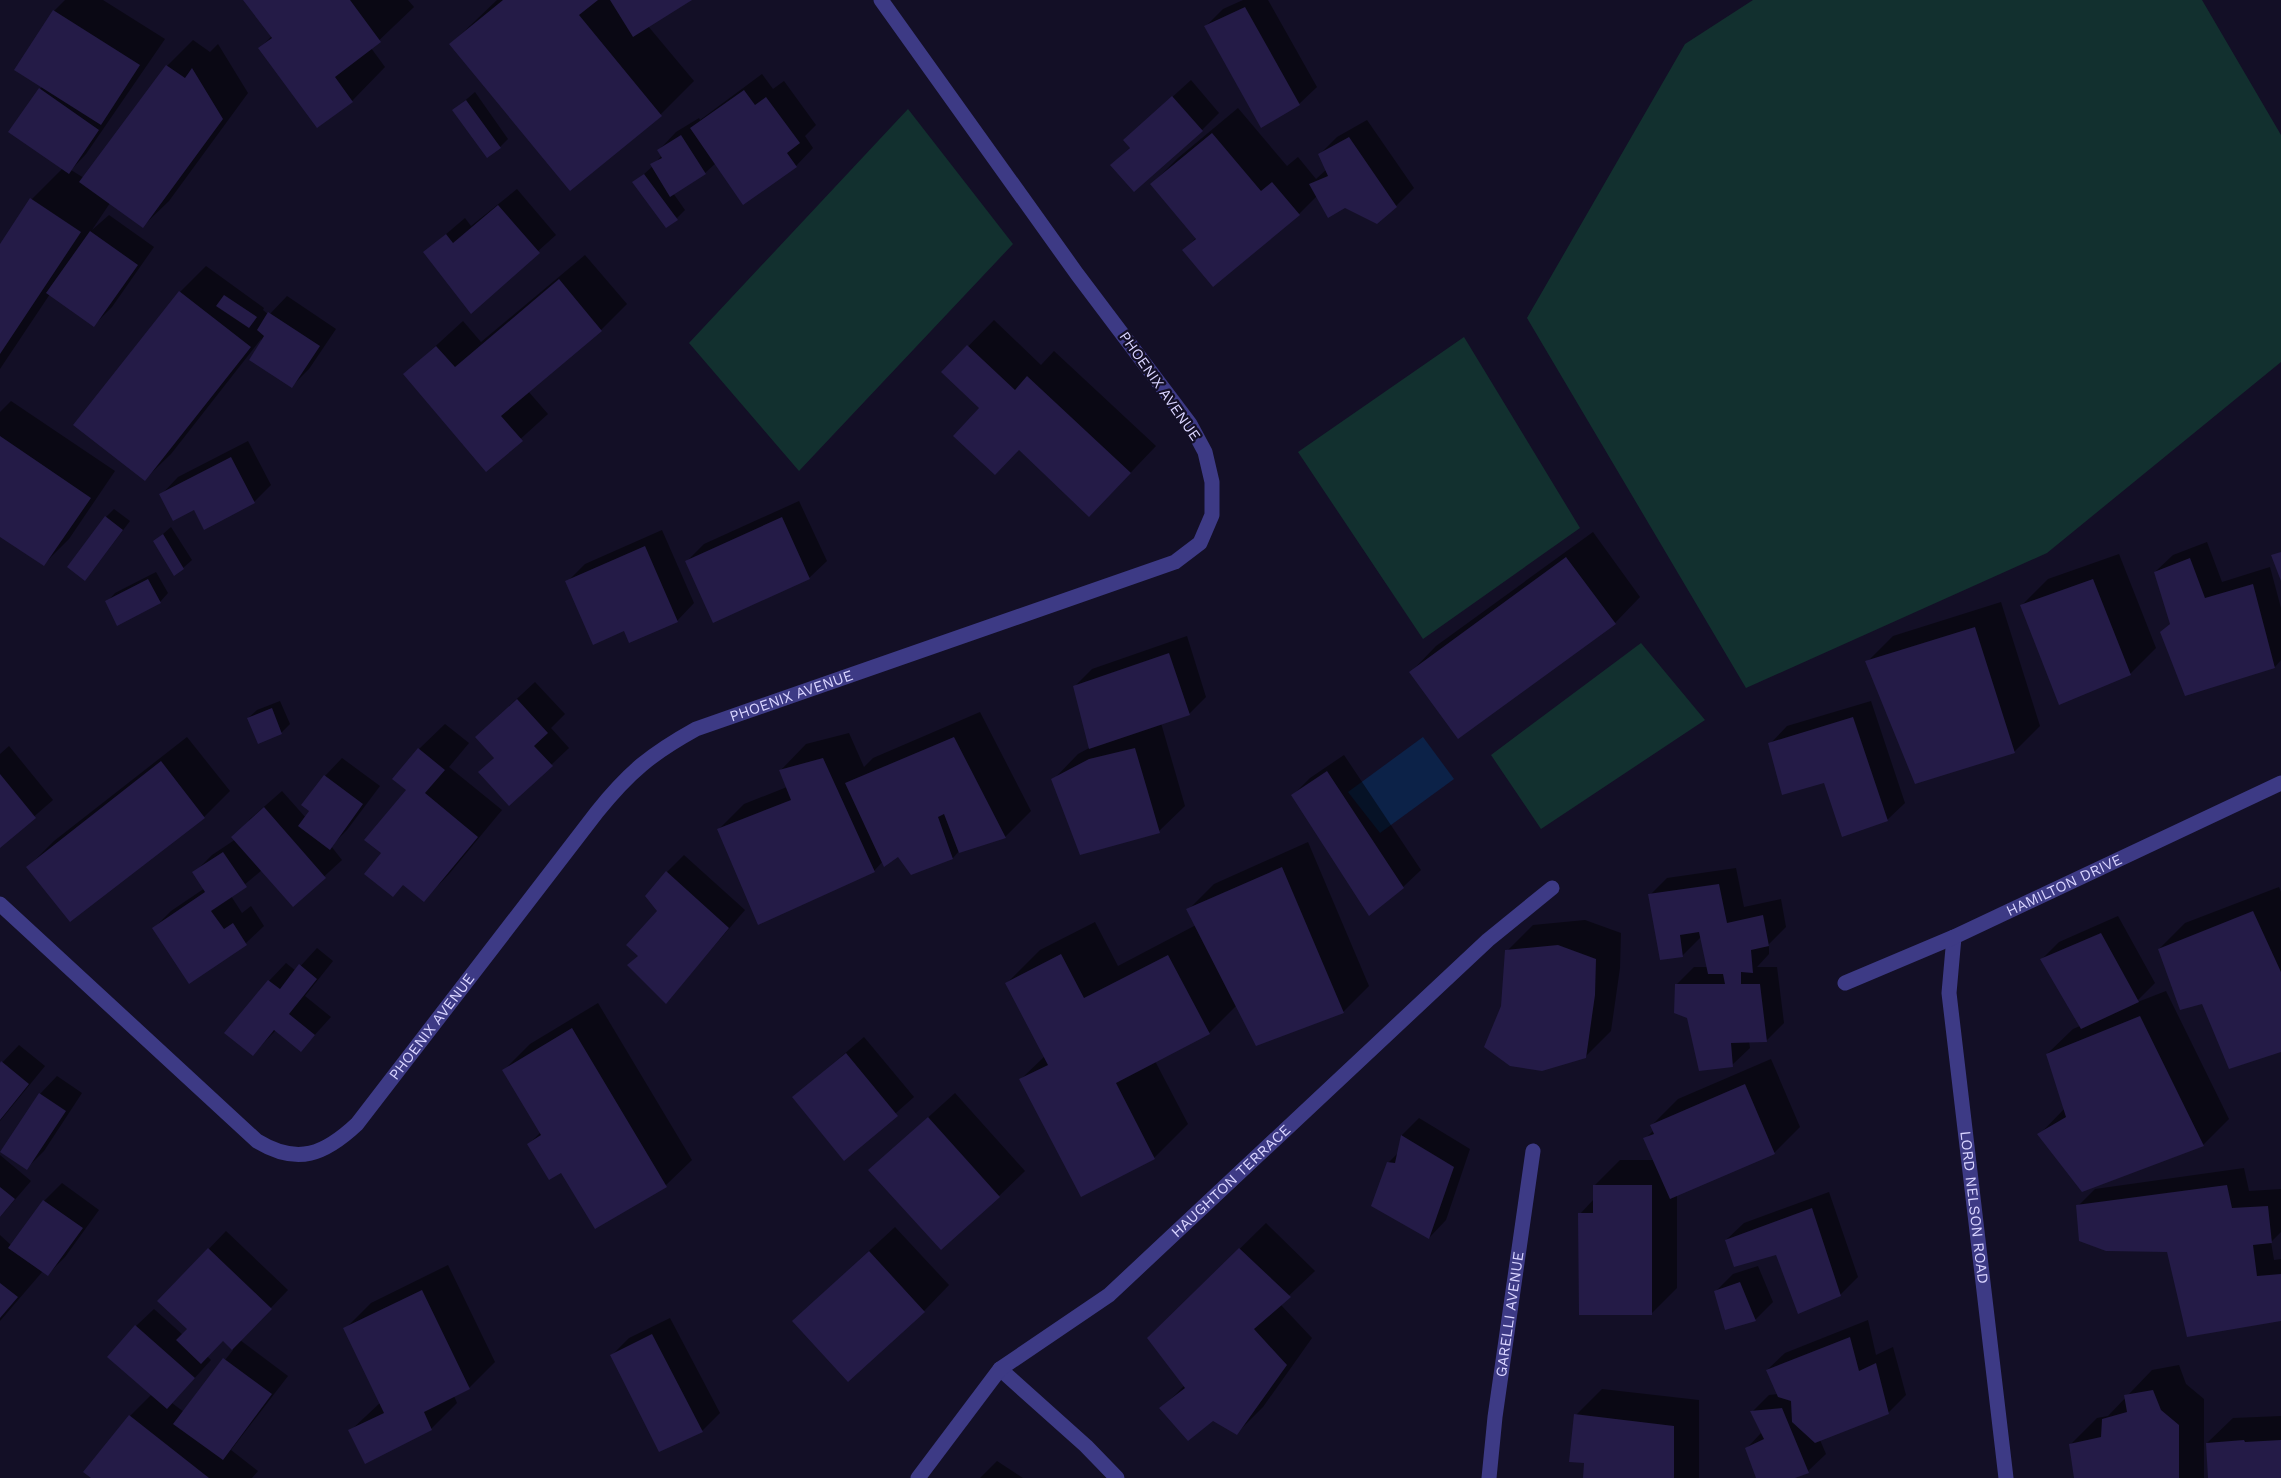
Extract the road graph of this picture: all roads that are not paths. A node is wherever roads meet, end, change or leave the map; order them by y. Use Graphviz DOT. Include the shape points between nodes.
graph roads {
  1 [pos="881,0"];
  2 [pos="2281,783"];
  3 [pos="1552,888"];
  4 [pos="0,904"];
  5 [pos="1954,937"];
  6 [pos="1845,983"];
  7 [pos="1533,1151"];
  8 [pos="1000,1369"];
  9 [pos="918,1478"];
  10 [pos="1117,1478"];
  11 [pos="1489,1478"];
  12 [pos="2006,1478"];
  1 -- 4 [label="street, PHOENIX AVENUE" via="1190,424 1205,452 1212,483 1212,515 1200,543 1166,566 696,729 657,750 624,778 603,804 357,1124 336,1143 318,1152 275,1152 257,1141"];
  2 -- 5 [label="street, HAMILTON DRIVE"];
  3 -- 8 [label="street, HAUGHTON TERRACE" via="1488,940 1109,1295"];
  5 -- 6 [label="street, HAMILTON DRIVE"];
  5 -- 12 [label="street, LORD NELSON ROAD" via="1949,993"];
  7 -- 11 [label="street, GARELLI AVENUE" via="1494,1417"];
  8 -- 9 [label="street, HAUGHTON TERRACE"];
  8 -- 10 [label="street"];
}
